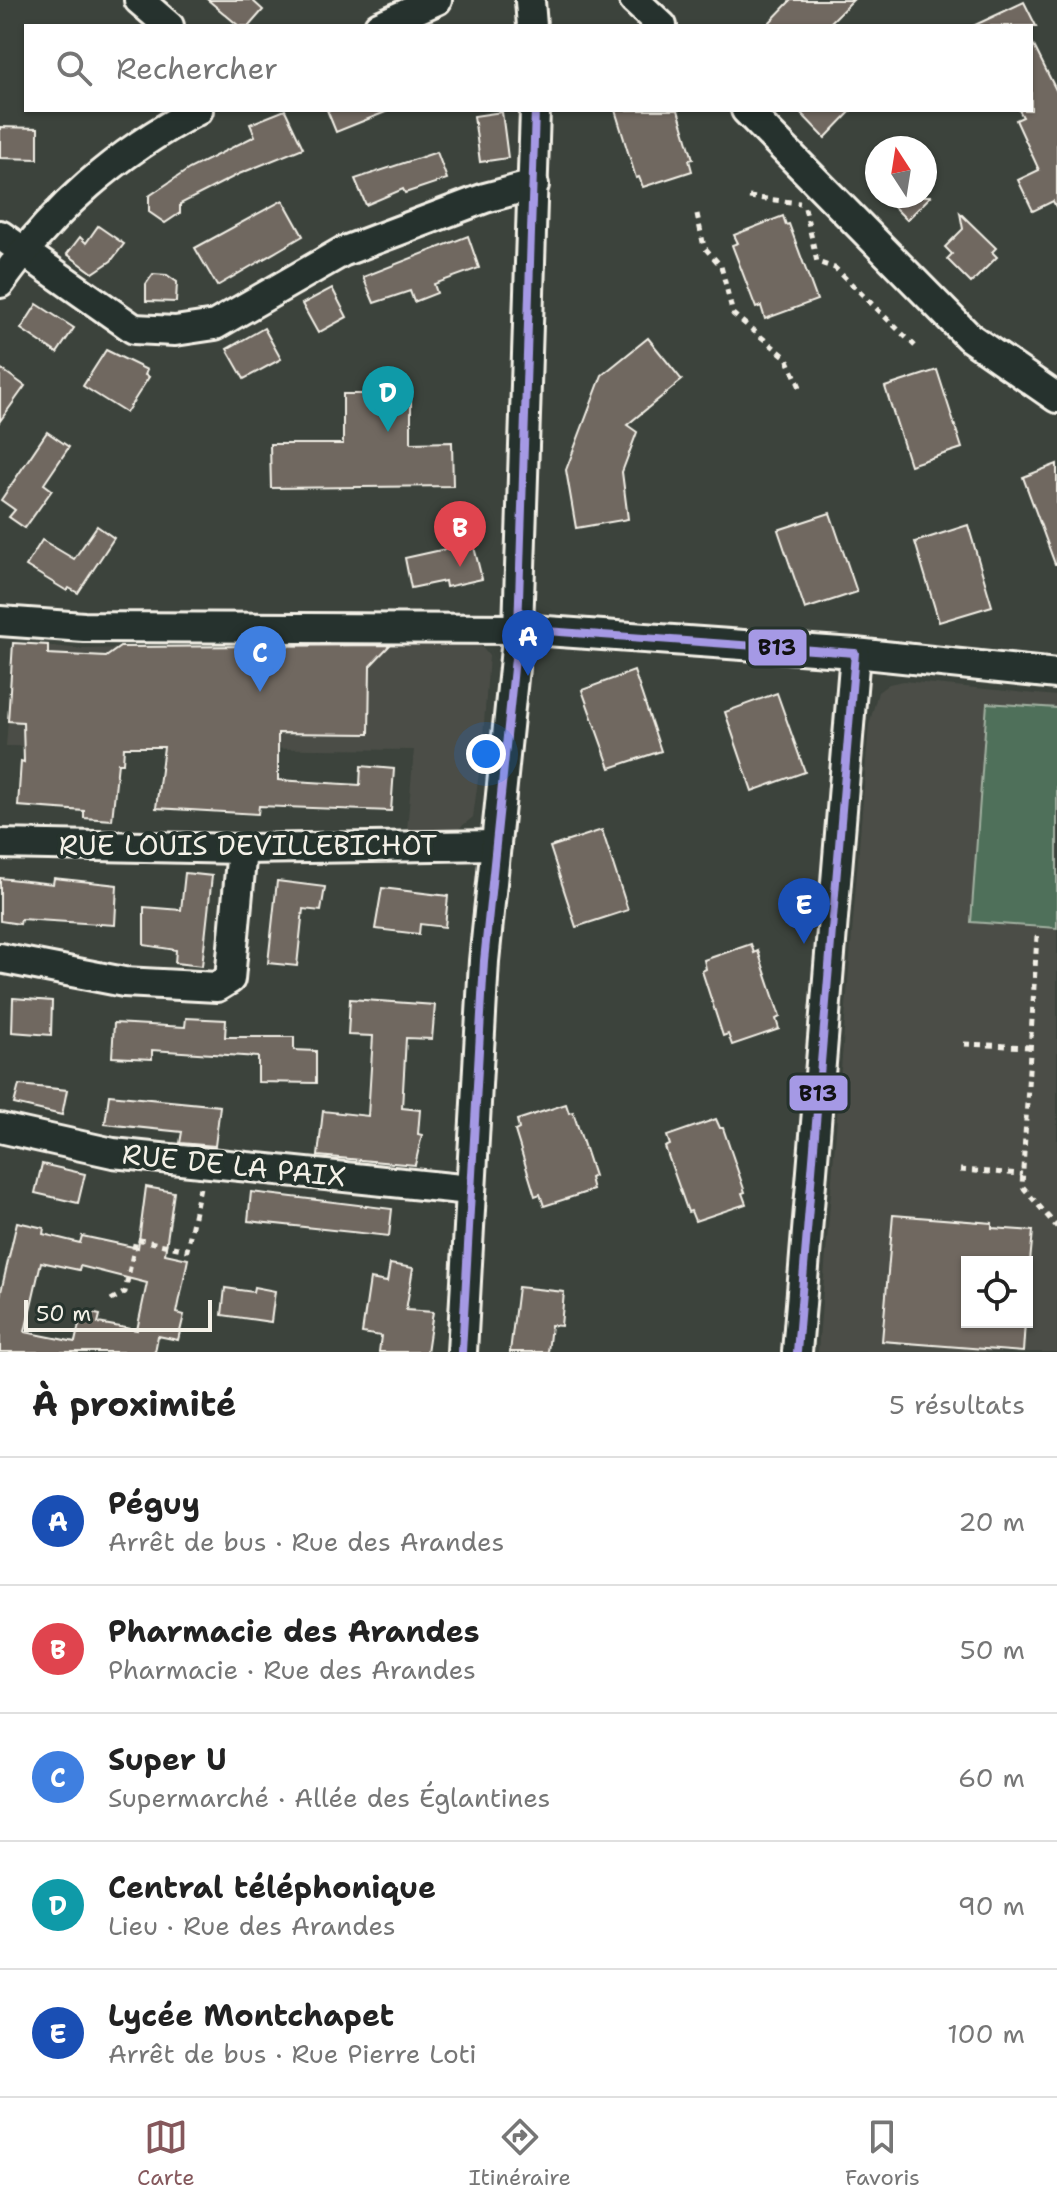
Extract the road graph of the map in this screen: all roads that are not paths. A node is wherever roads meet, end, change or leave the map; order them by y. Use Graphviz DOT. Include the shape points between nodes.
graph roads {
  1 [pos="139,0"];
  2 [pos="437,0"];
  3 [pos="512,0"];
  4 [pos="531,0"];
  5 [pos="634,0"];
  6 [pos="167,24"];
  7 [pos="383,24"];
  8 [pos="532,24"];
  9 [pos="660,24"];
  10 [pos="194,112"];
  11 [pos="535,112"];
  12 [pos="748,112"];
  13 [pos="534,185"];
  14 [pos="12,243"];
  15 [pos="0,283"];
  16 [pos="1057,398"];
  17 [pos="0,621"];
  18 [pos="518,629"];
  19 [pos="855,653"];
  20 [pos="1057,674"];
  21 [pos="0,844"];
  22 [pos="496,845"];
  23 [pos="242,849"];
  24 [pos="0,958"];
  25 [pos="0,1128"];
  26 [pos="470,1190"];
  27 [pos="462,1352"];
  28 [pos="797,1352"];
  1 -- 6 [label="street"];
  2 -- 7 [label="street"];
  3 -- 4 [label="street"];
  4 -- 8 [label="street"];
  5 -- 9 [label="street"];
  10 -- 14 [label="street" via="102,169"];
  11 -- 13 [label="street"];
  12 -- 16 [label="street" via="814,197 969,337"];
  13 -- 14 [label="street" via="342,252 215,325 175,331 134,329"];
  13 -- 18 [label="street"];
  14 -- 15 [label="street"];
  17 -- 18 [label="street" via="84,627"];
  18 -- 19 [label="street"];
  18 -- 22 [label="street"];
  19 -- 20 [label="street"];
  19 -- 28 [label="street"];
  21 -- 23 [label="street, RUE LOUIS DEVILLEBICHOT"];
  22 -- 23 [label="street, RUE LOUIS DEVILLEBICHOT"];
  22 -- 26 [label="street"];
  23 -- 24 [label="street" via="230,979 217,987 124,982"];
  25 -- 26 [label="street, RUE DE LA PAIX" via="113,1153"];
  26 -- 27 [label="street"];
}
